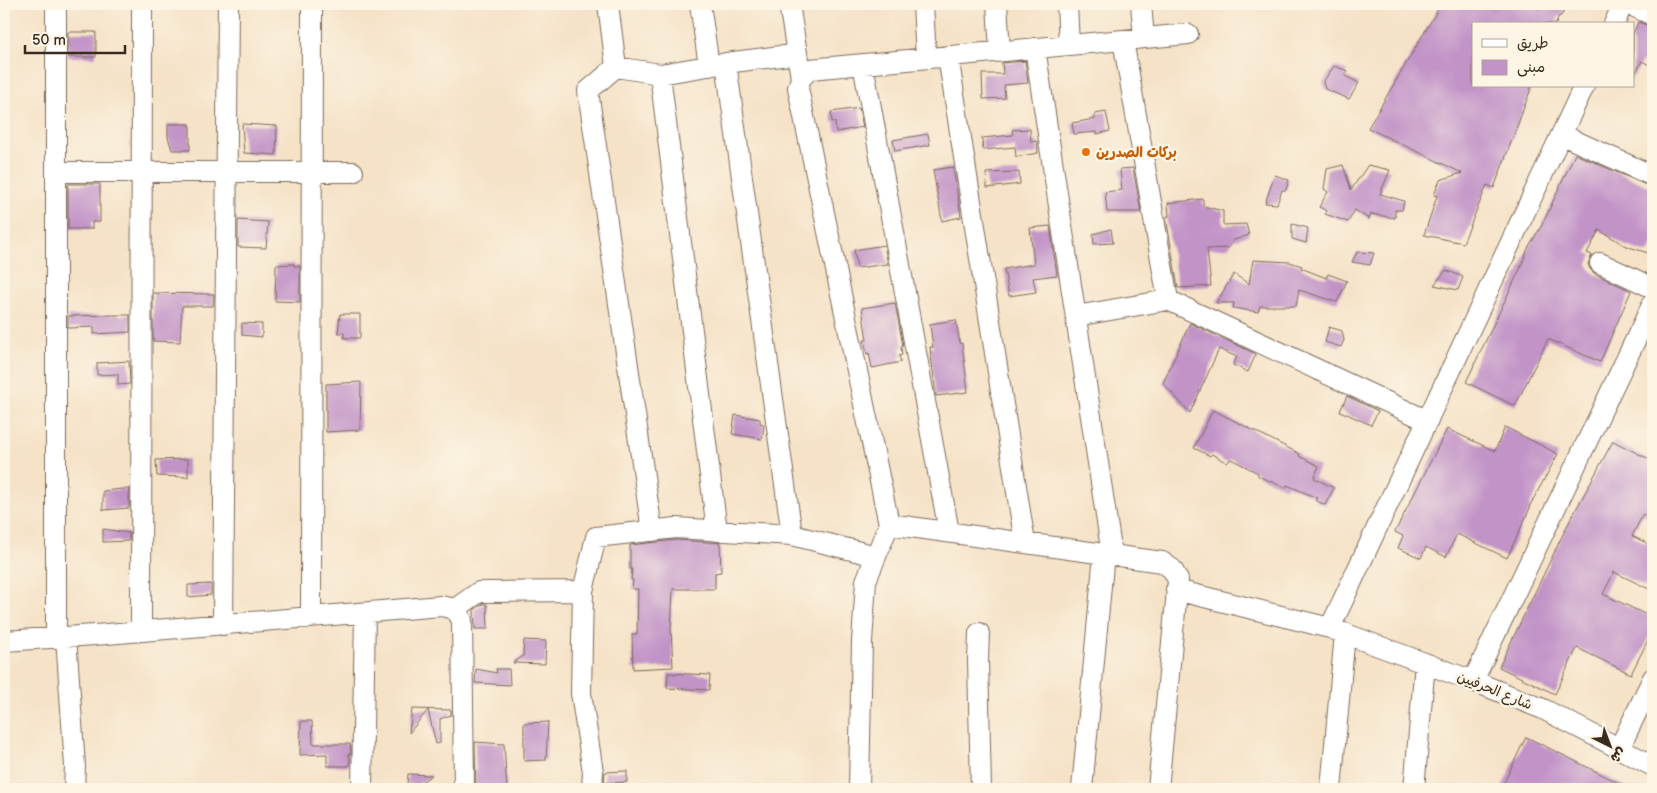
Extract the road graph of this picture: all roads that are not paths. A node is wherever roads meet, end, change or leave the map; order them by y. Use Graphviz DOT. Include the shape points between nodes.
graph roads {
  1 [pos="56,4"];
  2 [pos="142,4"];
  3 [pos="228,4"];
  4 [pos="312,4"];
  5 [pos="608,4"];
  6 [pos="700,4"];
  7 [pos="789,4"];
  8 [pos="922,4"];
  9 [pos="997,4"];
  10 [pos="1067,4"];
  11 [pos="1142,4"];
  12 [pos="1623,4"];
  13 [pos="1628,4"];
  14 [pos="1653,15"];
  15 [pos="1615,22"];
  16 [pos="1188,34"];
  17 [pos="1144,38"];
  18 [pos="1123,40"];
  19 [pos="1069,45"];
  20 [pos="1035,48"];
  21 [pos="1000,51"];
  22 [pos="797,54"];
  23 [pos="948,56"];
  24 [pos="926,58"];
  25 [pos="718,64"];
  26 [pos="863,64"];
  27 [pos="616,67"];
  28 [pos="660,74"];
  29 [pos="801,78"];
  30 [pos="1583,88"];
  31 [pos="1562,135"];
  32 [pos="56,172"];
  33 [pos="141,172"];
  34 [pos="228,172"];
  35 [pos="312,172"];
  36 [pos="353,172"];
  37 [pos="1653,176"];
  38 [pos="1600,264"];
  39 [pos="1653,288"];
  40 [pos="1168,300"];
  41 [pos="1653,303"];
  42 [pos="1076,316"];
  43 [pos="1428,421"];
  44 [pos="890,524"];
  45 [pos="652,531"];
  46 [pos="717,531"];
  47 [pos="949,532"];
  48 [pos="792,535"];
  49 [pos="1025,543"];
  50 [pos="1108,555"];
  51 [pos="876,556"];
  52 [pos="1176,590"];
  53 [pos="582,591"];
  54 [pos="455,609"];
  55 [pos="365,613"];
  56 [pos="311,618"];
  57 [pos="223,625"];
  58 [pos="1338,630"];
  59 [pos="141,632"];
  60 [pos="979,633"];
  61 [pos="61,638"];
  62 [pos="4,641"];
  63 [pos="1425,663"];
  64 [pos="1653,678"];
  65 [pos="1473,681"];
  66 [pos="1619,748"];
  67 [pos="1653,766"];
  68 [pos="74,789"];
  69 [pos="362,789"];
  70 [pos="464,789"];
  71 [pos="592,789"];
  72 [pos="859,789"];
  73 [pos="981,789"];
  74 [pos="1082,789"];
  75 [pos="1158,789"];
  76 [pos="1331,789"];
  77 [pos="1414,789"];
  1 -- 32 [label="street"];
  2 -- 33 [label="street"];
  3 -- 34 [label="street"];
  4 -- 35 [label="street"];
  5 -- 27 [label="street"];
  6 -- 25 [label="street"];
  7 -- 22 [label="street"];
  8 -- 24 [label="street"];
  9 -- 21 [label="street"];
  10 -- 19 [label="street"];
  11 -- 17 [label="street"];
  12 -- 15 [label="street"];
  13 -- 14 [label="street"];
  16 -- 17 [label="street"];
  17 -- 18 [label="street"];
  18 -- 19 [label="street"];
  18 -- 40 [label="street"];
  19 -- 20 [label="street"];
  20 -- 21 [label="street"];
  20 -- 42 [label="street"];
  21 -- 23 [label="street"];
  22 -- 25 [label="street"];
  22 -- 29 [label="street"];
  23 -- 24 [label="street"];
  23 -- 49 [label="street"];
  24 -- 26 [label="street"];
  25 -- 28 [label="street"];
  25 -- 48 [label="street"];
  26 -- 29 [label="street" via="810,69"];
  26 -- 47 [label="street"];
  27 -- 28 [label="street"];
  27 -- 45 [label="street" via="588,92"];
  28 -- 46 [label="street"];
  29 -- 44 [label="street" via="798,88"];
  30 -- 31 [label="street"];
  31 -- 37 [label="street"];
  31 -- 43 [label="street"];
  32 -- 33 [label="street"];
  32 -- 61 [label="street"];
  33 -- 34 [label="street"];
  33 -- 59 [label="street"];
  34 -- 35 [label="street"];
  34 -- 57 [label="street"];
  35 -- 36 [label="street"];
  35 -- 56 [label="street"];
  38 -- 39 [label="street"];
  40 -- 42 [label="street"];
  40 -- 43 [label="street"];
  41 -- 65 [label="street"];
  42 -- 50 [label="street"];
  43 -- 58 [label="street"];
  44 -- 47 [label="street"];
  44 -- 51 [label="street"];
  45 -- 46 [label="street" via="676,528"];
  45 -- 53 [label="street" via="596,537"];
  46 -- 48 [label="street"];
  47 -- 49 [label="street"];
  48 -- 51 [label="street"];
  49 -- 50 [label="street"];
  50 -- 52 [label="street" via="1162,562 1172,569 1178,580"];
  50 -- 74 [label="street"];
  51 -- 72 [label="street" via="866,581"];
  52 -- 58 [label="street, شارع الحرفيين"];
  52 -- 75 [label="street"];
  53 -- 54 [label="street" via="479,592"];
  53 -- 71 [label="street" via="581,693 593,772"];
  54 -- 55 [label="street" via="441,606"];
  54 -- 70 [label="street" via="462,620"];
  55 -- 56 [label="street"];
  55 -- 69 [label="street"];
  56 -- 57 [label="street"];
  57 -- 59 [label="street"];
  58 -- 63 [label="street, شارع الحرفيين"];
  58 -- 76 [label="street"];
  59 -- 61 [label="street"];
  60 -- 73 [label="street"];
  61 -- 62 [label="street"];
  61 -- 68 [label="street"];
  63 -- 65 [label="street, شارع الحرفيين"];
  63 -- 77 [label="street"];
  64 -- 66 [label="street"];
  65 -- 66 [label="street, شارع الحرفيين" via="1543,709"];
  66 -- 67 [label="street, شارع الحرفيين"];
}
